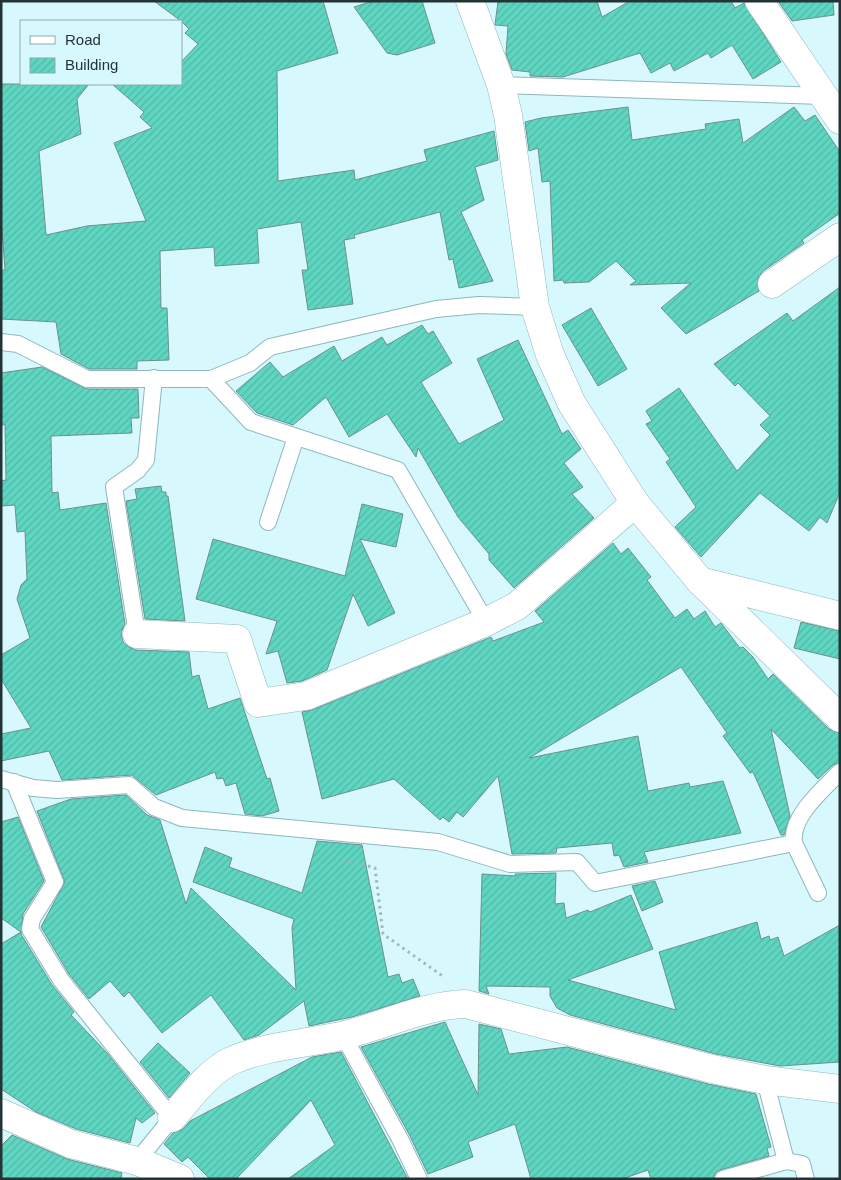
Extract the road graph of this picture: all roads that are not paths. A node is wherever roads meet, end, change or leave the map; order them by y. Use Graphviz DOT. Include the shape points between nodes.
graph roads {
  1 [pos="470,1"];
  2 [pos="759,1"];
  3 [pos="501,86"];
  4 [pos="823,96"];
  5 [pos="840,120"];
  6 [pos="840,236"];
  7 [pos="772,284"];
  8 [pos="535,307"];
  9 [pos="1,342"];
  10 [pos="154,378"];
  11 [pos="210,379"];
  12 [pos="296,437"];
  13 [pos="635,503"];
  14 [pos="268,522"];
  15 [pos="700,581"];
  16 [pos="840,616"];
  17 [pos="486,622"];
  18 [pos="137,634"];
  19 [pos="840,718"];
  20 [pos="840,772"];
  21 [pos="8,780"];
  22 [pos="794,843"];
  23 [pos="818,893"];
  24 [pos="343,1035"];
  25 [pos="765,1080"];
  26 [pos="840,1089"];
  27 [pos="172,1118"];
  28 [pos="5,1119"];
  29 [pos="137,1161"];
  30 [pos="786,1161"];
  31 [pos="180,1179"];
  32 [pos="419,1179"];
  33 [pos="723,1179"];
  34 [pos="806,1179"];
  1 -- 3 [label="street"];
  2 -- 4 [label="street"];
  3 -- 4 [label="lane"];
  3 -- 8 [label="street" via="508,115"];
  4 -- 5 [label="street"];
  6 -- 7 [label="street"];
  8 -- 11 [label="lane" via="479,305 426,311 270,347 250,363"];
  8 -- 13 [label="street" via="550,355 572,404"];
  9 -- 10 [label="lane" via="18,344 87,379"];
  10 -- 11 [label="lane"];
  10 -- 18 [label="lane" via="146,460 114,487"];
  11 -- 12 [label="lane" via="251,422"];
  12 -- 14 [label="lane"];
  12 -- 17 [label="lane" via="398,470"];
  13 -- 15 [label="street"];
  13 -- 17 [label="street" via="517,606"];
  15 -- 16 [label="street"];
  15 -- 19 [label="street"];
  17 -- 18 [label="street" via="306,696 258,702 237,639"];
  20 -- 22 [label="lane" via="812,799 793,834"];
  21 -- 22 [label="lane" via="33,788 58,790 129,785 154,807 182,818 438,842 510,864 578,862 595,883"];
  21 -- 27 [label="lane" via="55,882 32,919 30,929 61,980"];
  22 -- 23 [label="lane"];
  24 -- 25 [label="street" via="446,1004 466,1004"];
  24 -- 27 [label="street" via="229,1062 211,1076"];
  24 -- 32 [label="lane"];
  25 -- 26 [label="street"];
  25 -- 30 [label="lane"];
  27 -- 29 [label="lane"];
  28 -- 29 [label="street" via="70,1144"];
  29 -- 31 [label="street"];
  30 -- 33 [label="lane"];
  30 -- 34 [label="lane" via="802,1164"];
}
